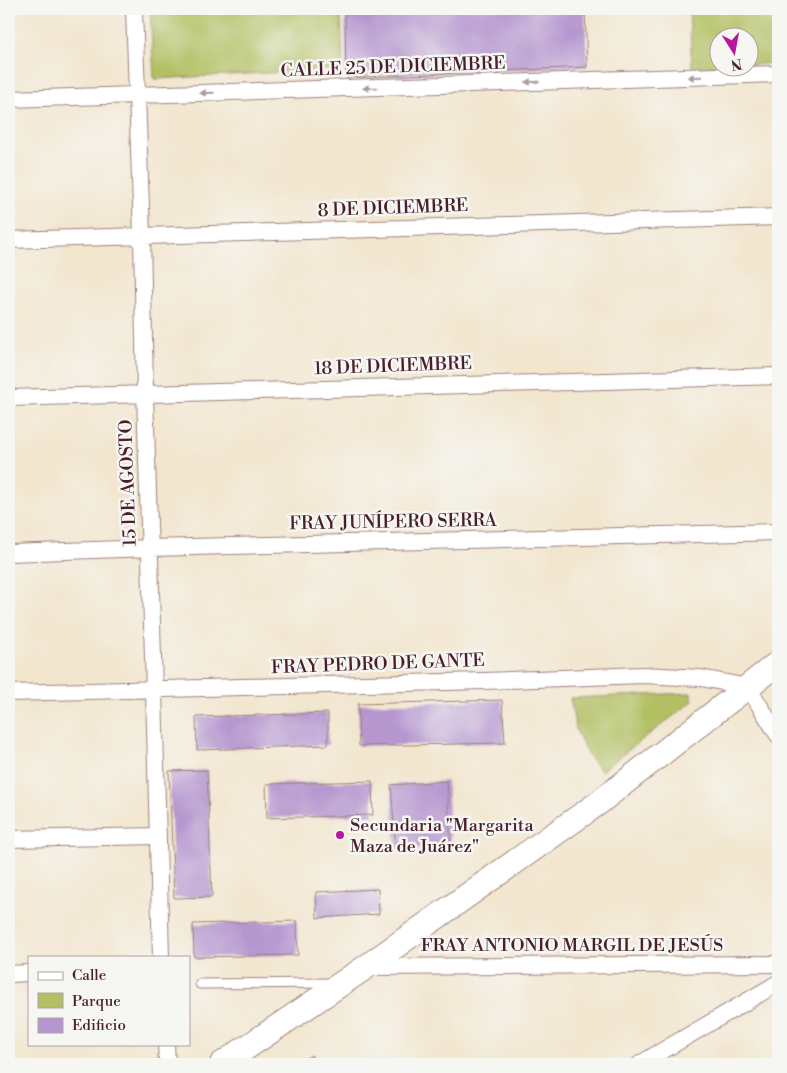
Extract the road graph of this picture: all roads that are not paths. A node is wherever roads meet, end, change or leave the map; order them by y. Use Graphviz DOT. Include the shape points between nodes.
graph roads {
  1 [pos="134,9"];
  2 [pos="778,74"];
  3 [pos="137,96"];
  4 [pos="9,99"];
  5 [pos="778,217"];
  6 [pos="142,235"];
  7 [pos="9,240"];
  8 [pos="778,376"];
  9 [pos="145,393"];
  10 [pos="9,398"];
  11 [pos="778,532"];
  12 [pos="150,548"];
  13 [pos="9,553"];
  14 [pos="778,663"];
  15 [pos="748,688"];
  16 [pos="154,690"];
  17 [pos="9,693"];
  18 [pos="778,735"];
  19 [pos="158,836"];
  20 [pos="9,839"];
  21 [pos="160,956"];
  22 [pos="778,964"];
  23 [pos="366,966"];
  24 [pos="28,973"];
  25 [pos="9,974"];
  26 [pos="341,983"];
  27 [pos="200,984"];
  28 [pos="778,984"];
  29 [pos="166,1046"];
  30 [pos="167,1064"];
  31 [pos="222,1064"];
  32 [pos="640,1064"];
  1 -- 3 [label="street, 15 DE AGOSTO"];
  2 -- 3 [label="street, CALLE 25 DE DICIEMBRE, one-way"];
  3 -- 4 [label="street, CALLE 25 DE DICIEMBRE"];
  3 -- 6 [label="street, 15 DE AGOSTO"];
  5 -- 6 [label="street, 8 DE DICIEMBRE"];
  6 -- 7 [label="street, 8 DE DICIEMBRE"];
  6 -- 9 [label="street, 15 DE AGOSTO"];
  8 -- 9 [label="street, 18 DE DICIEMBRE"];
  9 -- 10 [label="street, 18 DE DICIEMBRE"];
  9 -- 12 [label="street, 15 DE AGOSTO"];
  11 -- 12 [label="street, FRAY JUNÍPERO SERRA"];
  12 -- 13 [label="street, FRAY JUNÍPERO SERRA"];
  12 -- 16 [label="street, 15 DE AGOSTO"];
  14 -- 15 [label="street"];
  15 -- 16 [label="street, FRAY PEDRO DE GANTE" via="701,678 642,675"];
  15 -- 18 [label="street"];
  15 -- 23 [label="street" via="597,804"];
  16 -- 17 [label="street, FRAY PEDRO DE GANTE"];
  16 -- 19 [label="street, 15 DE AGOSTO"];
  19 -- 20 [label="street"];
  19 -- 21 [label="street, 15 DE AGOSTO"];
  22 -- 23 [label="street, FRAY ANTONIO MARGIL DE JESÚS"];
  23 -- 26 [label="street"];
  24 -- 25 [label="street"];
  26 -- 27 [label="lane"];
  26 -- 31 [label="street"];
  28 -- 32 [label="street"];
  29 -- 30 [label="street"];
}
